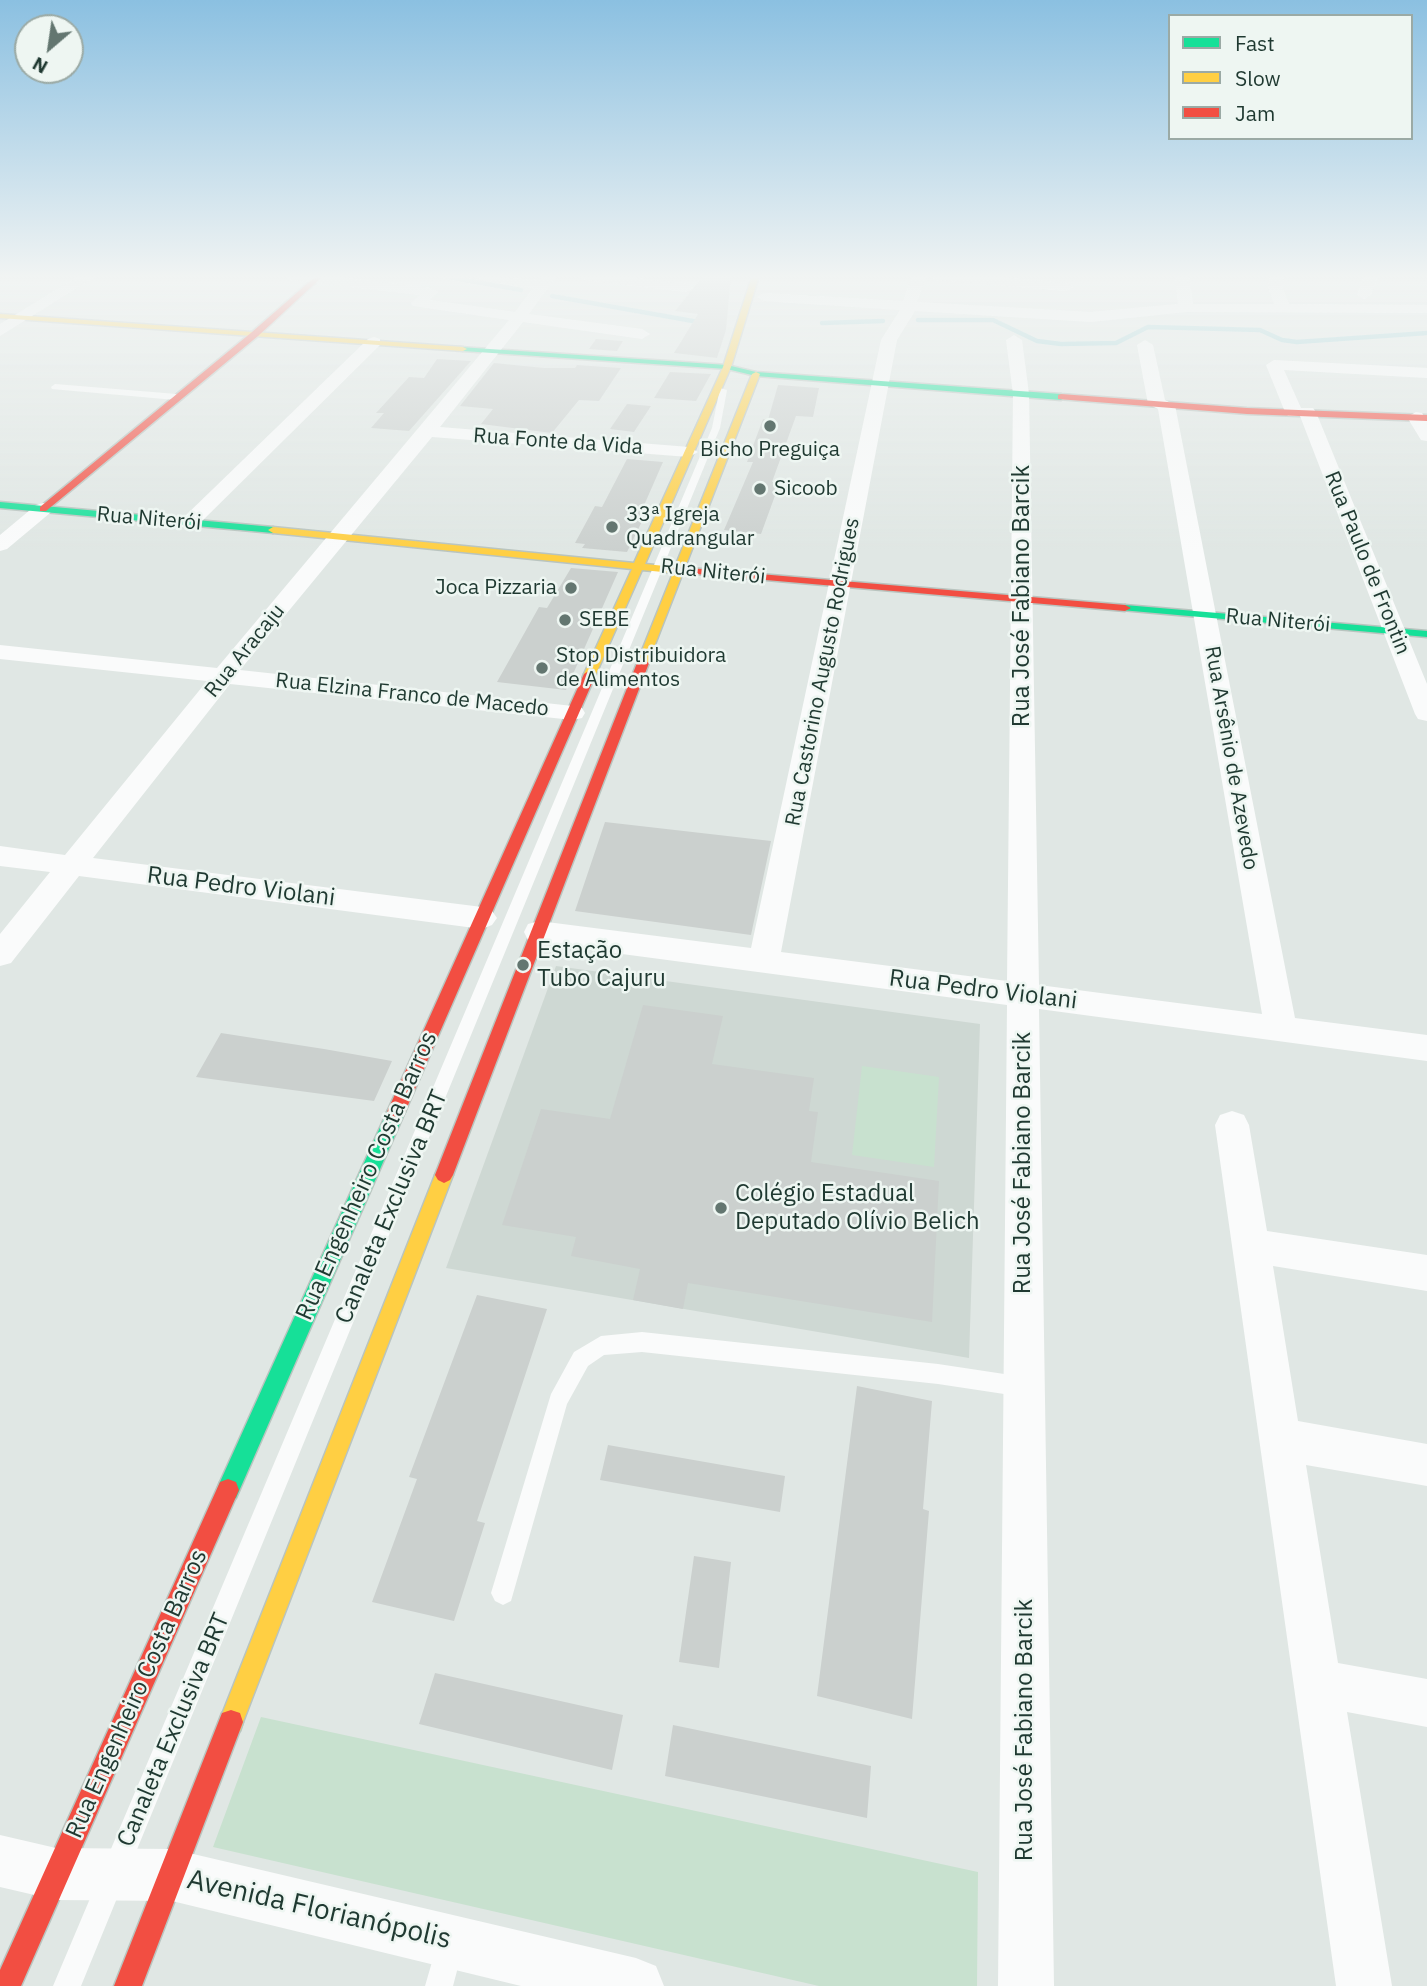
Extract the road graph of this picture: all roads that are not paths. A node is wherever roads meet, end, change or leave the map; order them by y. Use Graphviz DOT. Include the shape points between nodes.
graph roads {
  1 [pos="212,369"];
  2 [pos="347,369"];
  3 [pos="479,369"];
  4 [pos="726,369"];
  5 [pos="727,369"];
  6 [pos="737,369"];
  7 [pos="884,369"];
  8 [pos="1018,369"];
  9 [pos="1152,369"];
  10 [pos="1276,369"];
  11 [pos="1344,369"];
  12 [pos="1427,373"];
  13 [pos="757,374"];
  14 [pos="881,383"];
  15 [pos="55,387"];
  16 [pos="1021,394"];
  17 [pos="176,397"];
  18 [pos="1162,404"];
  19 [pos="1301,412"];
  20 [pos="1421,418"];
  21 [pos="716,428"];
  22 [pos="427,431"];
  23 [pos="1427,436"];
  24 [pos="690,452"];
  25 [pos="0,505"];
  26 [pos="43,509"];
  27 [pos="190,523"];
  28 [pos="340,536"];
  29 [pos="0,545"];
  30 [pos="649,565"];
  31 [pos="680,570"];
  32 [pos="840,584"];
  33 [pos="1021,599"];
  34 [pos="1205,615"];
  35 [pos="1394,631"];
  36 [pos="1427,634"];
  37 [pos="0,652"];
  38 [pos="224,676"];
  39 [pos="573,713"];
  40 [pos="1427,715"];
  41 [pos="0,856"];
  42 [pos="71,865"];
  43 [pos="482,918"];
  44 [pos="539,932"];
  45 [pos="0,955"];
  46 [pos="764,961"];
  47 [pos="1023,995"];
  48 [pos="1281,1029"];
  49 [pos="1427,1048"];
  50 [pos="1232,1125"];
  51 [pos="1251,1246"];
  52 [pos="1427,1273"];
  53 [pos="1024,1387"];
  54 [pos="1280,1439"];
  55 [pos="1427,1465"];
  56 [pos="503,1593"];
  57 [pos="1318,1682"];
  58 [pos="1427,1703"];
  59 [pos="0,1861"];
  60 [pos="57,1874"];
  61 [pos="172,1875"];
  62 [pos="113,1876"];
  63 [pos="445,1964"];
  64 [pos="7,1986"];
  65 [pos="67,1986"];
  66 [pos="128,1986"];
  67 [pos="636,1986"];
  68 [pos="1026,1986"];
  69 [pos="1364,1986"];
  1 -- 17 [label="street"];
  2 -- 27 [label="street"];
  3 -- 22 [label="street, Rua Aracaju"];
  4 -- 24 [label="street, Rua Engenheiro Costa Barros"];
  5 -- 21 [label="lane, Canaleta Exclusiva BRT"];
  6 -- 13 [label="street"];
  7 -- 14 [label="street, Rua Castorino Augusto Rodrigues"];
  8 -- 16 [label="street, Rua José Fabiano Barcik"];
  9 -- 18 [label="street, Rua Arsênio de Azevedo"];
  10 -- 19 [label="street, Rua Paulo de Frontin"];
  11 -- 12 [label="street, Rua Paulo de Frontin"];
  13 -- 14 [label="street"];
  13 -- 21 [label="lane, Canaleta Exclusiva BRT"];
  13 -- 31 [label="street"];
  14 -- 16 [label="street"];
  14 -- 32 [label="street, Rua Castorino Augusto Rodrigues"];
  15 -- 17 [label="lane"];
  16 -- 18 [label="street"];
  16 -- 33 [label="street, Rua José Fabiano Barcik"];
  17 -- 26 [label="street"];
  18 -- 19 [label="street"];
  18 -- 34 [label="street, Rua Arsênio de Azevedo"];
  19 -- 20 [label="street"];
  19 -- 35 [label="street, Rua Paulo de Frontin"];
  20 -- 23 [label="street"];
  21 -- 30 [label="lane, Canaleta Exclusiva BRT"];
  22 -- 24 [label="street, Rua Fonte da Vida"];
  22 -- 28 [label="street, Rua Aracaju"];
  24 -- 30 [label="street, Rua Engenheiro Costa Barros"];
  25 -- 26 [label="street, Rua Niterói"];
  26 -- 27 [label="street, Rua Niterói"];
  26 -- 29 [label="street"];
  27 -- 28 [label="street, Rua Niterói"];
  28 -- 30 [label="street, Rua Niterói"];
  28 -- 38 [label="street, Rua Aracaju"];
  30 -- 31 [label="street, Rua Niterói"];
  30 -- 39 [label="street, Rua Engenheiro Costa Barros"];
  30 -- 62 [label="lane, Canaleta Exclusiva BRT"];
  31 -- 32 [label="street, Rua Niterói"];
  31 -- 44 [label="street"];
  32 -- 33 [label="street, Rua Niterói"];
  32 -- 46 [label="street, Rua Castorino Augusto Rodrigues"];
  33 -- 34 [label="street, Rua Niterói"];
  33 -- 47 [label="street, Rua José Fabiano Barcik"];
  34 -- 35 [label="street, Rua Niterói"];
  34 -- 48 [label="street, Rua Arsênio de Azevedo"];
  35 -- 36 [label="street, Rua Niterói"];
  35 -- 40 [label="street, Rua Paulo de Frontin"];
  37 -- 38 [label="street, Rua Elzina Franco de Macedo"];
  38 -- 39 [label="street, Rua Elzina Franco de Macedo"];
  38 -- 42 [label="street, Rua Aracaju"];
  39 -- 43 [label="street, Rua Engenheiro Costa Barros"];
  41 -- 42 [label="street, Rua Pedro Violani"];
  42 -- 43 [label="street, Rua Pedro Violani"];
  42 -- 45 [label="street, Rua Aracaju"];
  43 -- 60 [label="street, Rua Engenheiro Costa Barros"];
  44 -- 46 [label="street, Rua Pedro Violani"];
  44 -- 61 [label="street"];
  46 -- 47 [label="street, Rua Pedro Violani"];
  47 -- 48 [label="street, Rua Pedro Violani"];
  47 -- 53 [label="street, Rua José Fabiano Barcik"];
  48 -- 49 [label="street, Rua Pedro Violani"];
  50 -- 51 [label="street"];
  51 -- 52 [label="street"];
  51 -- 54 [label="street"];
  53 -- 56 [label="lane" via="642,1342 601,1346 581,1359 558,1401"];
  53 -- 68 [label="street, Rua José Fabiano Barcik"];
  54 -- 55 [label="street"];
  54 -- 57 [label="street"];
  57 -- 58 [label="street"];
  57 -- 69 [label="street"];
  59 -- 60 [label="street, Avenida Florianópolis"];
  60 -- 62 [label="street, Avenida Florianópolis"];
  60 -- 64 [label="street, Rua Engenheiro Costa Barros"];
  61 -- 62 [label="street, Avenida Florianópolis"];
  61 -- 63 [label="street, Avenida Florianópolis"];
  61 -- 66 [label="street"];
  62 -- 65 [label="lane, Canaleta Exclusiva BRT"];
  63 -- 67 [label="street, Avenida Florianópolis"];
}
